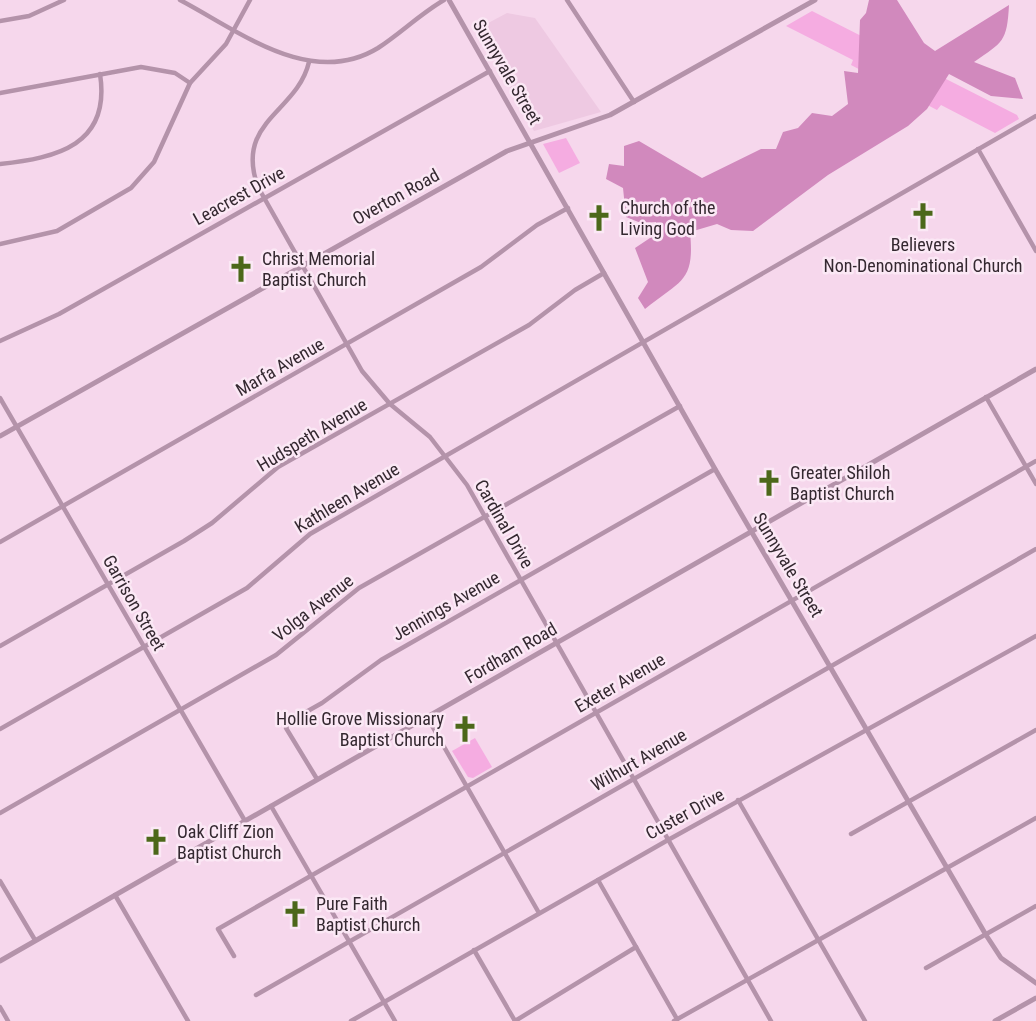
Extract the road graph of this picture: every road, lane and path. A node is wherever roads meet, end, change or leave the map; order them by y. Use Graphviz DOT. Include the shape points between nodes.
graph roads {
  1 [pos="64,0"];
  2 [pos="180,0"];
  3 [pos="250,0"];
  4 [pos="444,0"];
  5 [pos="450,0"];
  6 [pos="567,0"];
  7 [pos="815,0"];
  8 [pos="0,21"];
  9 [pos="234,29"];
  10 [pos="309,62"];
  11 [pos="490,71"];
  12 [pos="100,75"];
  13 [pos="190,83"];
  14 [pos="0,93"];
  15 [pos="634,102"];
  16 [pos="1036,116"];
  17 [pos="531,141"];
  18 [pos="978,149"];
  19 [pos="0,164"];
  20 [pos="264,197"];
  21 [pos="568,208"];
  22 [pos="0,244"];
  23 [pos="1036,251"];
  24 [pos="302,266"];
  25 [pos="604,273"];
  26 [pos="642,340"];
  27 [pos="0,341"];
  28 [pos="347,345"];
  29 [pos="1036,369"];
  30 [pos="986,397"];
  31 [pos="0,398"];
  32 [pos="390,404"];
  33 [pos="680,406"];
  34 [pos="16,427"];
  35 [pos="0,436"];
  36 [pos="446,455"];
  37 [pos="1036,461"];
  38 [pos="1026,467"];
  39 [pos="715,469"];
  40 [pos="1036,484"];
  41 [pos="62,507"];
  42 [pos="485,517"];
  43 [pos="753,532"];
  44 [pos="0,542"];
  45 [pos="1036,550"];
  46 [pos="520,580"];
  47 [pos="107,585"];
  48 [pos="793,599"];
  49 [pos="1036,636"];
  50 [pos="556,643"];
  51 [pos="0,646"];
  52 [pos="143,648"];
  53 [pos="831,666"];
  54 [pos="180,710"];
  55 [pos="596,713"];
  56 [pos="427,717"];
  57 [pos="0,729"];
  58 [pos="868,730"];
  59 [pos="1036,730"];
  60 [pos="317,779"];
  61 [pos="633,779"];
  62 [pos="467,786"];
  63 [pos="738,800"];
  64 [pos="910,802"];
  65 [pos="271,806"];
  66 [pos="0,813"];
  67 [pos="1036,818"];
  68 [pos="244,821"];
  69 [pos="851,834"];
  70 [pos="668,840"];
  71 [pos="505,852"];
  72 [pos="947,868"];
  73 [pos="312,876"];
  74 [pos="598,880"];
  75 [pos="0,881"];
  76 [pos="115,895"];
  77 [pos="1036,906"];
  78 [pos="539,913"];
  79 [pos="986,935"];
  80 [pos="818,939"];
  81 [pos="35,940"];
  82 [pos="350,942"];
  83 [pos="636,947"];
  84 [pos="474,950"];
  85 [pos="234,956"];
  86 [pos="0,961"];
  87 [pos="926,968"];
  88 [pos="747,979"];
  89 [pos="1036,983"];
  90 [pos="256,996"];
  91 [pos="1036,998"];
  92 [pos="384,1002"];
  93 [pos="0,1007"];
  94 [pos="677,1020"];
  95 [pos="8,1021"];
  96 [pos="188,1021"];
  97 [pos="351,1021"];
  98 [pos="395,1021"];
  99 [pos="515,1021"];
  100 [pos="771,1021"];
  101 [pos="865,1021"];
  102 [pos="995,1021"];
  1 -- 8 [label="street" via="29,16"];
  2 -- 9 [label="street"];
  3 -- 9 [label="street"];
  4 -- 10 [label="street" via="366,54 343,61"];
  5 -- 11 [label="street, Sunnyvale Street"];
  6 -- 15 [label="street"];
  7 -- 15 [label="street, Overton Road"];
  9 -- 10 [label="street" via="286,56"];
  9 -- 13 [label="street"];
  10 -- 20 [label="street, Cardinal Drive" via="303,80 257,137 253,174"];
  11 -- 17 [label="street, Sunnyvale Street"];
  11 -- 20 [label="street, Leacrest Drive"];
  12 -- 13 [label="street" via="156,68"];
  12 -- 14 [label="street"];
  12 -- 19 [label="street" via="100,114 82,139 39,160"];
  13 -- 22 [label="street" via="154,162 131,188 57,231"];
  15 -- 17 [label="street, Overton Road" via="596,121"];
  16 -- 18 [label="street, Kathleen Avenue"];
  17 -- 21 [label="street, Sunnyvale Street"];
  17 -- 24 [label="street, Overton Road"];
  18 -- 23 [label="street"];
  18 -- 26 [label="street, Kathleen Avenue"];
  20 -- 24 [label="street, Cardinal Drive"];
  20 -- 27 [label="street, Leacrest Drive" via="59,314"];
  21 -- 25 [label="street, Sunnyvale Street"];
  21 -- 28 [label="street, Marfa Avenue" via="481,267"];
  24 -- 28 [label="street, Cardinal Drive"];
  24 -- 34 [label="street, Overton Road"];
  25 -- 26 [label="street, Sunnyvale Street"];
  25 -- 32 [label="street, Hudspeth Avenue" via="529,324"];
  26 -- 33 [label="street, Sunnyvale Street"];
  26 -- 36 [label="street, Kathleen Avenue"];
  28 -- 32 [label="street, Cardinal Drive" via="365,376"];
  28 -- 41 [label="street, Marfa Avenue"];
  29 -- 30 [label="street, Fordham Road"];
  30 -- 38 [label="street"];
  30 -- 43 [label="street, Fordham Road"];
  31 -- 34 [label="street, Garrison Street"];
  32 -- 36 [label="street, Cardinal Drive"];
  32 -- 47 [label="street, Hudspeth Avenue" via="278,467 212,523"];
  33 -- 39 [label="street, Sunnyvale Street"];
  33 -- 42 [label="street, Volga Avenue"];
  34 -- 35 [label="street, Overton Road"];
  34 -- 41 [label="street, Garrison Street"];
  36 -- 42 [label="street, Cardinal Drive"];
  36 -- 52 [label="street, Kathleen Avenue" via="310,534 247,588"];
  37 -- 38 [label="street, Exeter Avenue"];
  38 -- 40 [label="street"];
  38 -- 48 [label="street, Exeter Avenue"];
  39 -- 43 [label="street, Sunnyvale Street"];
  39 -- 46 [label="street, Jennings Avenue"];
  41 -- 44 [label="street, Marfa Avenue"];
  41 -- 47 [label="street, Garrison Street"];
  42 -- 46 [label="street, Cardinal Drive"];
  42 -- 54 [label="street, Volga Avenue" via="359,588 276,655"];
  43 -- 48 [label="street, Sunnyvale Street"];
  43 -- 50 [label="street, Fordham Road"];
  45 -- 53 [label="street, Wilhurt Avenue"];
  46 -- 50 [label="street, Cardinal Drive"];
  46 -- 60 [label="street, Jennings Avenue" via="381,660 290,721 286,728"];
  47 -- 51 [label="street, Hudspeth Avenue"];
  47 -- 52 [label="street, Garrison Street"];
  48 -- 53 [label="street, Sunnyvale Street"];
  48 -- 55 [label="street, Exeter Avenue"];
  49 -- 58 [label="street, Custer Drive"];
  50 -- 55 [label="street, Cardinal Drive"];
  50 -- 56 [label="street, Fordham Road"];
  52 -- 54 [label="street, Garrison Street"];
  52 -- 57 [label="street, Kathleen Avenue"];
  53 -- 58 [label="street, Sunnyvale Street"];
  53 -- 61 [label="street, Wilhurt Avenue"];
  54 -- 66 [label="street, Volga Avenue"];
  54 -- 68 [label="street, Garrison Street"];
  55 -- 61 [label="street, Cardinal Drive"];
  55 -- 62 [label="street, Exeter Avenue"];
  56 -- 60 [label="street, Fordham Road"];
  56 -- 62 [label="street"];
  58 -- 63 [label="street, Custer Drive"];
  58 -- 64 [label="street, Sunnyvale Street"];
  59 -- 64 [label="street"];
  60 -- 65 [label="street, Fordham Road"];
  61 -- 70 [label="street, Cardinal Drive"];
  61 -- 71 [label="street, Wilhurt Avenue"];
  62 -- 71 [label="street"];
  62 -- 73 [label="street, Exeter Avenue"];
  63 -- 70 [label="street, Custer Drive"];
  63 -- 80 [label="street"];
  64 -- 69 [label="street"];
  64 -- 72 [label="street, Sunnyvale Street"];
  65 -- 68 [label="street, Fordham Road"];
  65 -- 73 [label="street"];
  67 -- 72 [label="street"];
  68 -- 76 [label="street, Fordham Road"];
  70 -- 74 [label="street, Custer Drive"];
  70 -- 88 [label="street, Cardinal Drive"];
  71 -- 78 [label="street"];
  71 -- 82 [label="street, Wilhurt Avenue"];
  72 -- 79 [label="street, Sunnyvale Street"];
  72 -- 80 [label="street"];
  73 -- 82 [label="street"];
  73 -- 85 [label="street, Exeter Avenue" via="218,929"];
  74 -- 78 [label="street, Custer Drive"];
  74 -- 83 [label="street"];
  75 -- 81 [label="street"];
  76 -- 81 [label="street, Fordham Road"];
  76 -- 96 [label="street"];
  77 -- 79 [label="street"];
  78 -- 84 [label="street, Custer Drive"];
  79 -- 87 [label="street"];
  79 -- 89 [label="street, Sunnyvale Street" via="1001,958"];
  80 -- 88 [label="street"];
  80 -- 101 [label="street"];
  81 -- 86 [label="street, Fordham Road"];
  82 -- 90 [label="street, Wilhurt Avenue"];
  82 -- 92 [label="street"];
  83 -- 94 [label="street"];
  83 -- 99 [label="street"];
  84 -- 92 [label="street, Custer Drive"];
  84 -- 99 [label="street"];
  88 -- 94 [label="street"];
  88 -- 100 [label="street, Cardinal Drive"];
  91 -- 102 [label="street"];
  92 -- 97 [label="street, Custer Drive"];
  92 -- 98 [label="street"];
  93 -- 95 [label="street"];
}
